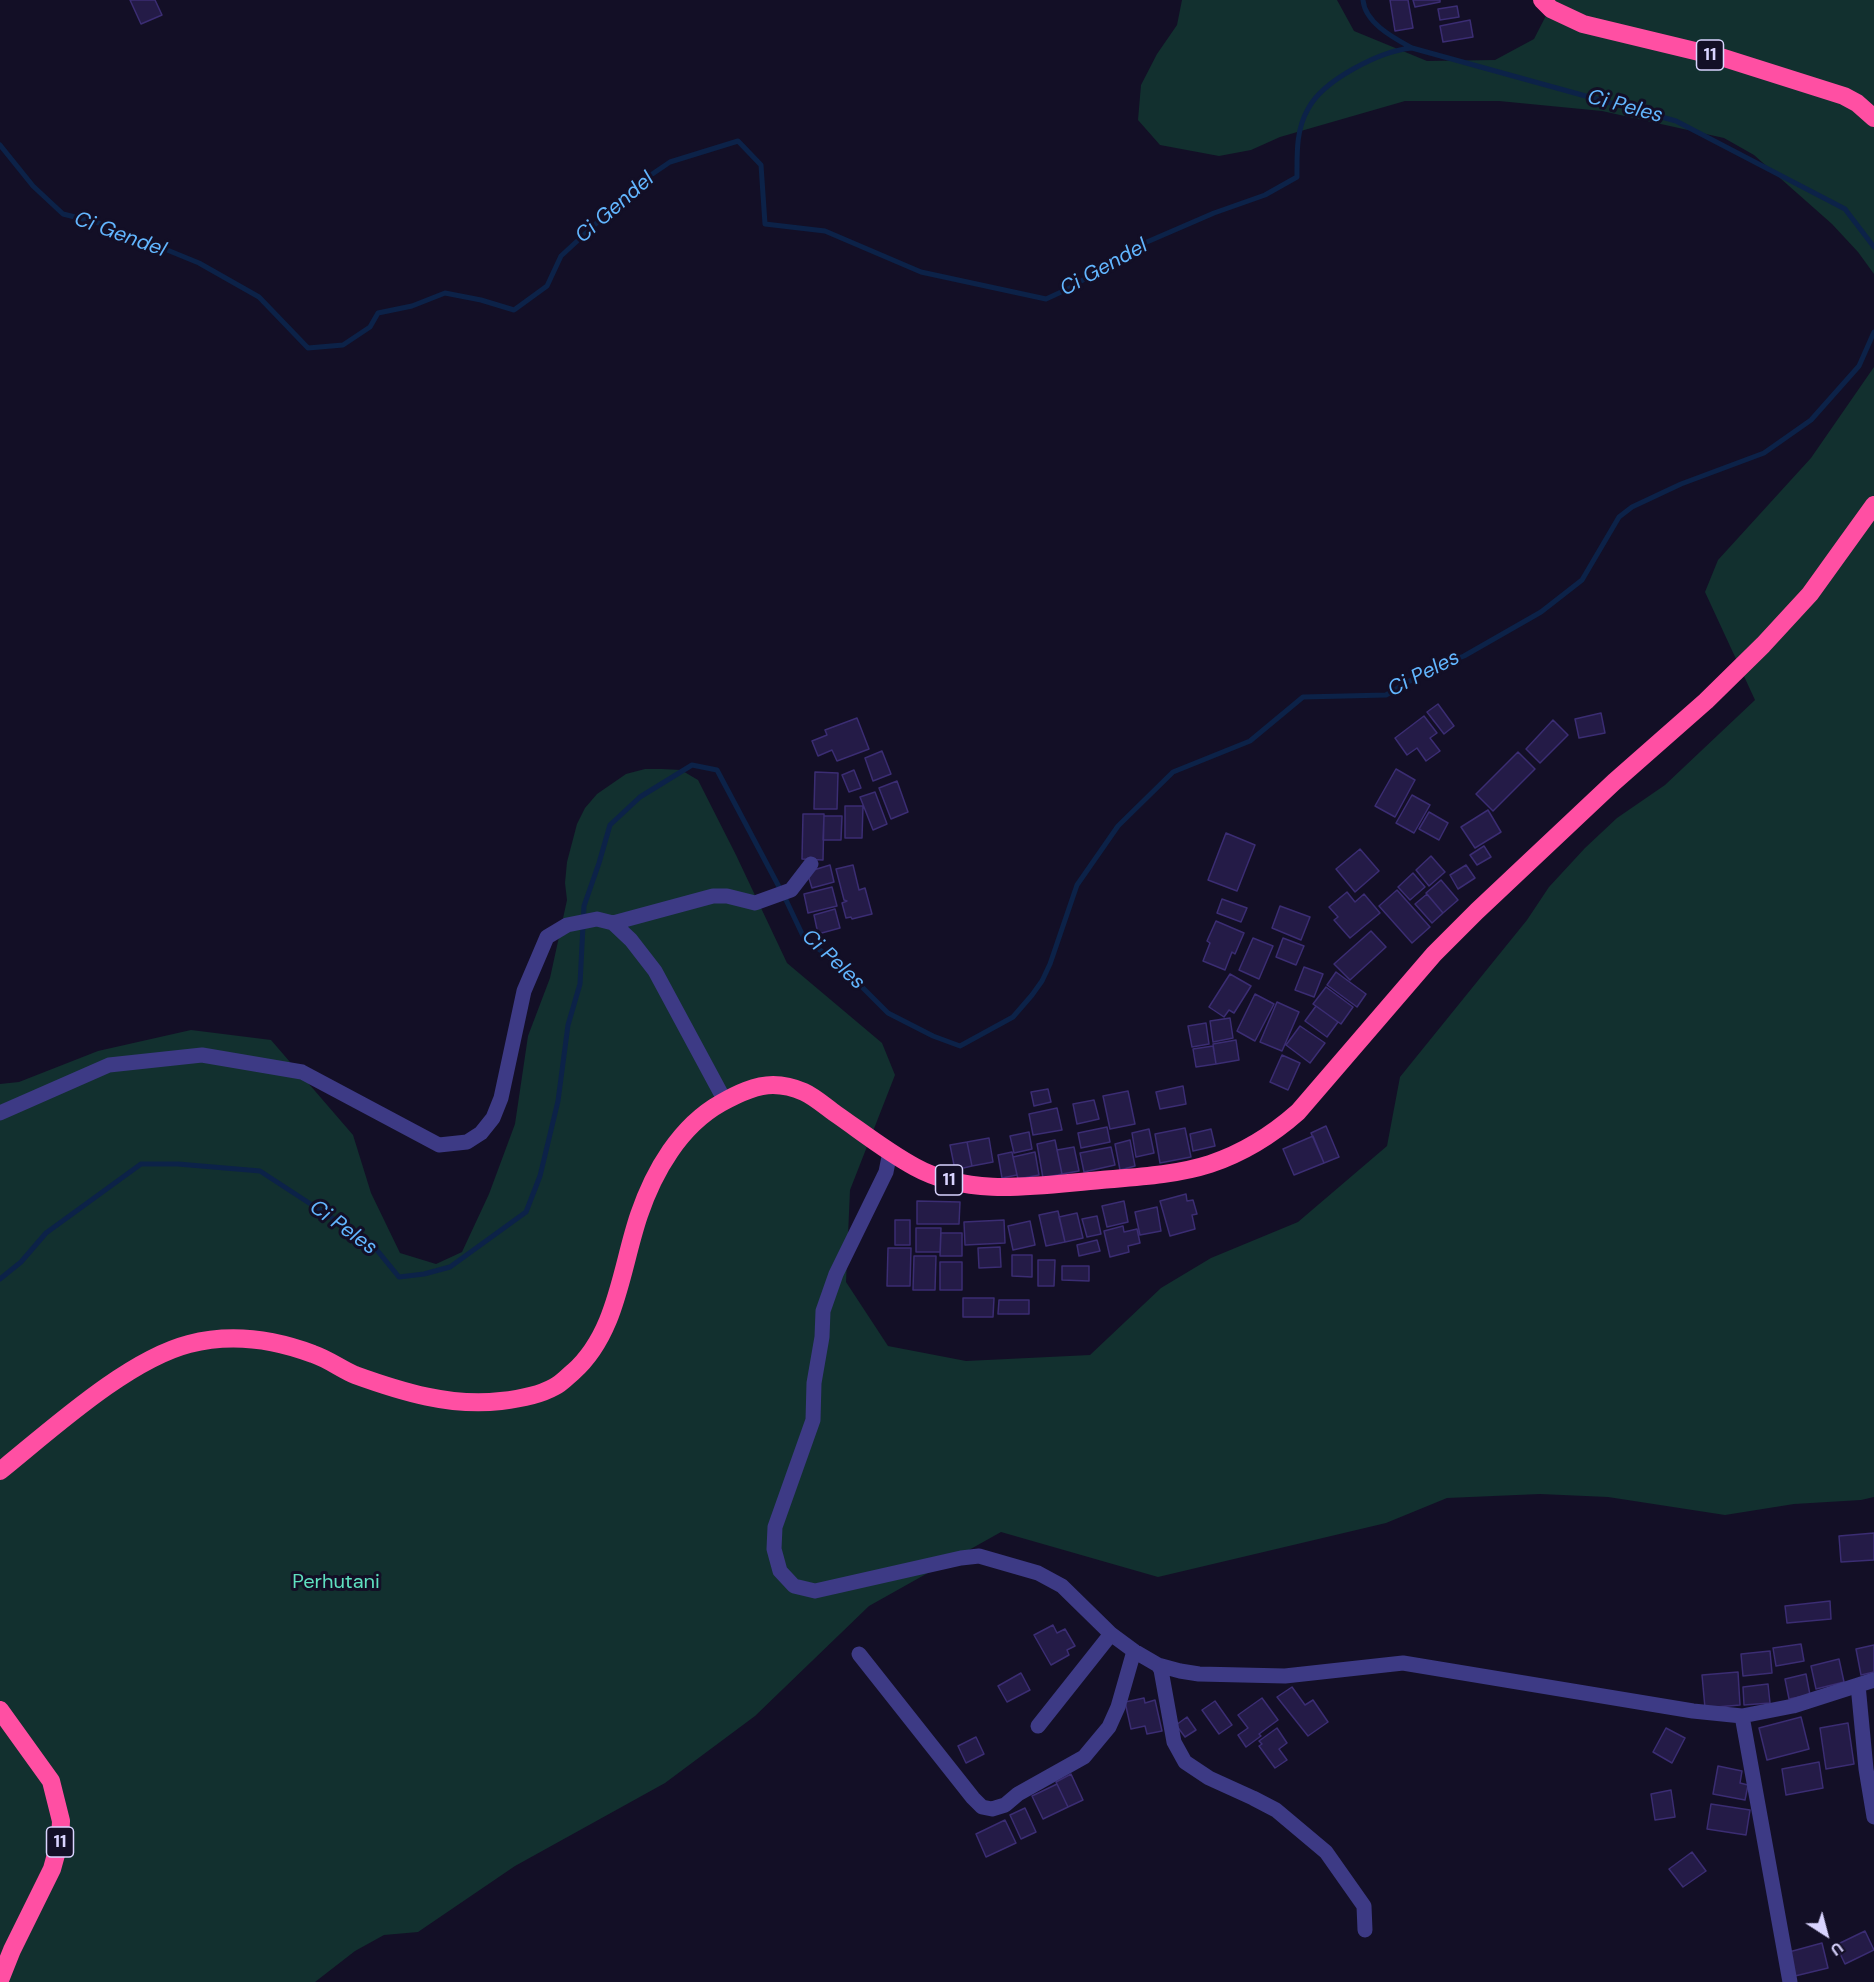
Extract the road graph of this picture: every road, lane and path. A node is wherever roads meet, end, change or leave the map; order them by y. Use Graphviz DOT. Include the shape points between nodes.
graph roads {
  1 [pos="1542,0"];
  2 [pos="1874,118"];
  3 [pos="1874,505"];
  4 [pos="812,864"];
  5 [pos="613,922"];
  6 [pos="725,1101"];
  7 [pos="0,1113"];
  8 [pos="890,1152"];
  9 [pos="0,1471"];
  10 [pos="1111,1634"];
  11 [pos="1134,1651"];
  12 [pos="859,1654"];
  13 [pos="1158,1665"];
  14 [pos="1874,1680"];
  15 [pos="1858,1685"];
  16 [pos="0,1710"];
  17 [pos="1742,1716"];
  18 [pos="1038,1726"];
  19 [pos="1874,1817"];
  20 [pos="1365,1929"];
  21 [pos="0,1980"];
  22 [pos="1790,1982"];
  1 -- 2 [label="highway, 11" via="1551,9 1583,24 1724,58 1844,96"];
  3 -- 8 [label="highway, 11" via="1810,594 1763,645 1477,911 1279,1129 1228,1158 1196,1168 1045,1186 955,1182 936,1177"];
  4 -- 5 [label="street" via="791,890 755,903 713,896"];
  5 -- 6 [label="street" via="655,971"];
  5 -- 7 [label="street" via="597,919 567,925 547,937 524,991 501,1098 482,1133 467,1142 439,1145 302,1072 202,1055 108,1065"];
  6 -- 8 [label="highway, 11" via="746,1090 772,1085 804,1092"];
  6 -- 9 [label="highway, 11" via="703,1114 686,1131 657,1174 639,1215 613,1307 599,1340 582,1364 556,1386 527,1398 491,1402 427,1398 352,1373 315,1354 266,1340 219,1339 180,1347 138,1367"];
  8 -- 10 [label="street" via="886,1172 836,1274 823,1311 813,1420 775,1527 774,1550 780,1571 794,1586 815,1591 979,1556 1038,1573 1062,1586"];
  10 -- 11 [label="street"];
  10 -- 18 [label="street"];
  11 -- 12 [label="street" via="1109,1727 1084,1757 992,1809 982,1807 973,1798"];
  11 -- 13 [label="street"];
  13 -- 17 [label="street" via="1199,1674 1285,1676 1403,1663"];
  13 -- 20 [label="street" via="1164,1675 1174,1742 1185,1762 1276,1810 1326,1852 1364,1906"];
  14 -- 15 [label="street"];
  15 -- 17 [label="street" via="1793,1706"];
  15 -- 19 [label="street"];
  16 -- 21 [label="highway, 11" via="51,1782 61,1821 52,1869"];
  17 -- 22 [label="street"];
}
